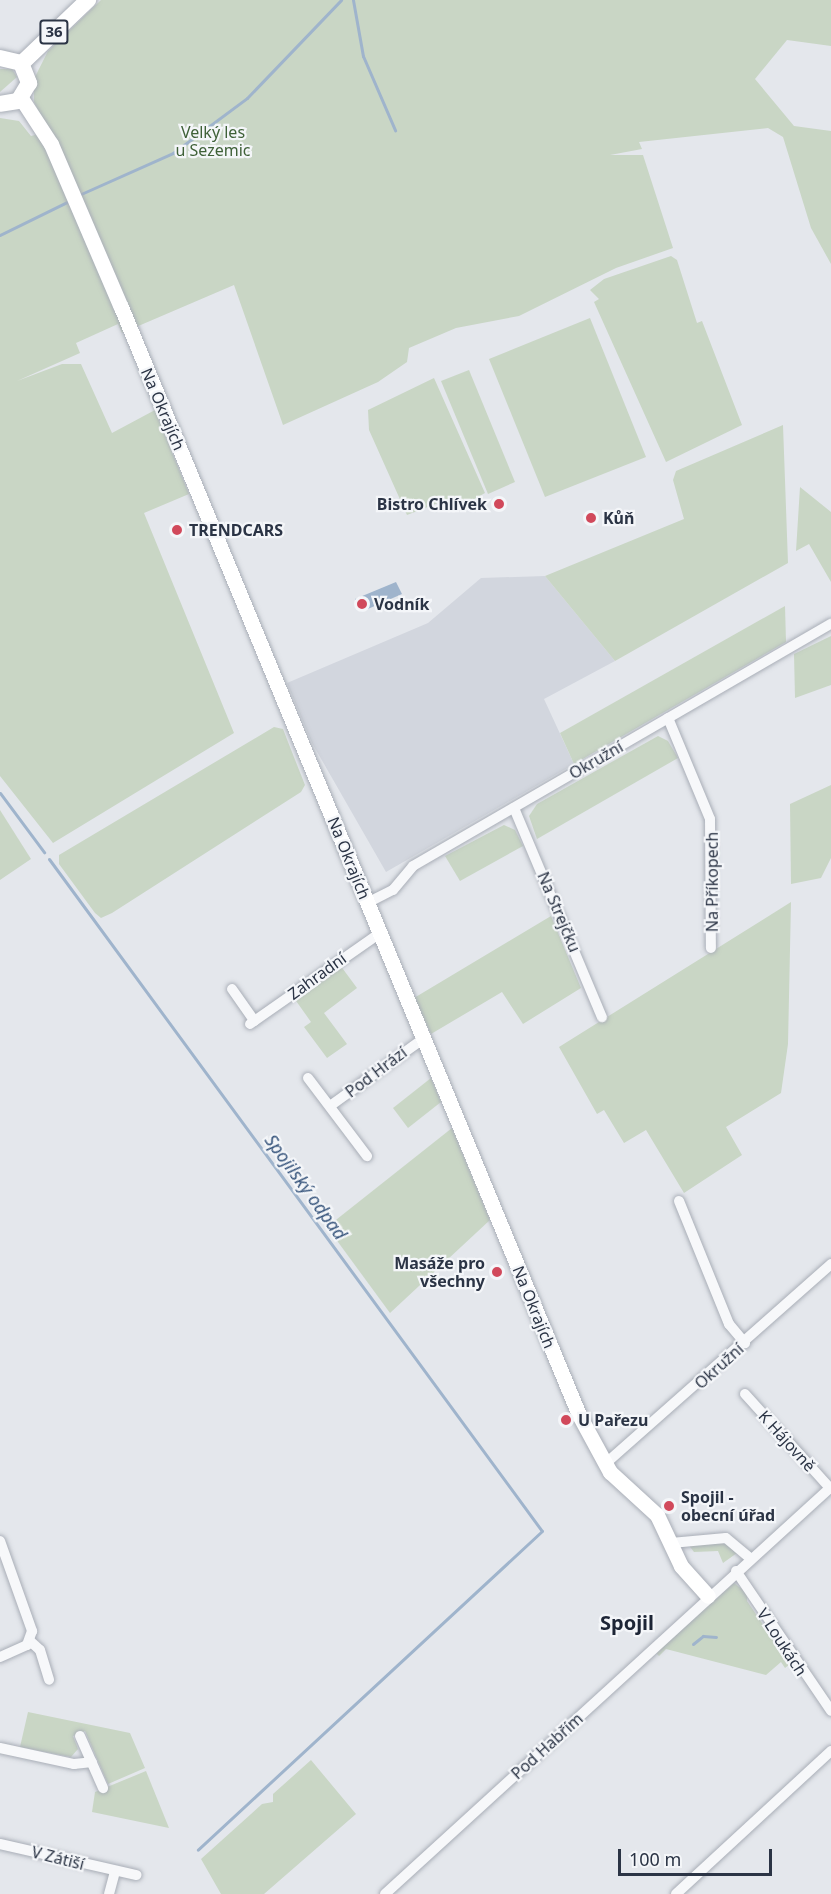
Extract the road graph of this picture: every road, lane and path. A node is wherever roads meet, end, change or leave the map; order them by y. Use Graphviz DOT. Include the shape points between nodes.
graph roads {
  1 [pos="88,0"];
  2 [pos="0,58"];
  3 [pos="21,64"];
  4 [pos="21,98"];
  5 [pos="0,104"];
  6 [pos="831,624"];
  7 [pos="668,718"];
  8 [pos="514,808"];
  9 [pos="367,903"];
  10 [pos="380,933"];
  11 [pos="711,948"];
  12 [pos="231,989"];
  13 [pos="602,1017"];
  14 [pos="423,1039"];
  15 [pos="308,1078"];
  16 [pos="330,1107"];
  17 [pos="367,1156"];
  18 [pos="679,1202"];
  19 [pos="831,1264"];
  20 [pos="745,1343"];
  21 [pos="745,1394"];
  22 [pos="605,1464"];
  23 [pos="830,1487"];
  24 [pos="0,1541"];
  25 [pos="672,1543"];
  26 [pos="750,1558"];
  27 [pos="736,1571"];
  28 [pos="708,1596"];
  29 [pos="30,1641"];
  30 [pos="0,1656"];
  31 [pos="49,1680"];
  32 [pos="831,1711"];
  33 [pos="80,1736"];
  34 [pos="0,1748"];
  35 [pos="831,1751"];
  36 [pos="92,1762"];
  37 [pos="103,1788"];
  38 [pos="0,1844"];
  39 [pos="116,1872"];
  40 [pos="137,1875"];
  41 [pos="110,1894"];
  42 [pos="385,1894"];
  43 [pos="676,1894"];
  1 -- 3 [label="main road, 36"];
  2 -- 3 [label="main road"];
  3 -- 4 [label="main road" via="28,80"];
  4 -- 5 [label="main road"];
  4 -- 9 [label="street, Na Okrajích" via="51,144"];
  6 -- 7 [label="street, Okružní"];
  7 -- 8 [label="street, Okružní"];
  7 -- 11 [label="street, Na Příkopech" via="710,819"];
  8 -- 9 [label="street, Okružní" via="413,866 393,890"];
  8 -- 13 [label="street, Na Strejčku"];
  9 -- 10 [label="street, Na Okrajích"];
  10 -- 12 [label="street, Zahradní" via="252,1022"];
  10 -- 14 [label="street, Na Okrajích"];
  14 -- 16 [label="street, Pod Hrází"];
  14 -- 22 [label="street, Na Okrajích" via="579,1415"];
  15 -- 16 [label="street, Pod Hrází"];
  16 -- 17 [label="street, Pod Hrází"];
  18 -- 20 [label="street" via="729,1324"];
  19 -- 20 [label="street, Okružní"];
  20 -- 22 [label="street, Okružní"];
  21 -- 23 [label="street, K Hájovně"];
  22 -- 25 [label="street, Na Okrajích" via="653,1510"];
  23 -- 26 [label="street, K Hájovně"];
  24 -- 29 [label="street" via="30,1622"];
  25 -- 26 [label="street" via="726,1538"];
  25 -- 28 [label="street, Na Okrajích" via="681,1566"];
  26 -- 27 [label="street, K Hájovně"];
  27 -- 28 [label="street, K Hájovně"];
  27 -- 32 [label="street, V Loukách"];
  28 -- 42 [label="street, Pod Habřím"];
  29 -- 30 [label="street" via="12,1655"];
  29 -- 31 [label="street" via="39,1650"];
  33 -- 36 [label="street"];
  34 -- 36 [label="street" via="74,1764"];
  35 -- 43 [label="street"];
  36 -- 37 [label="street"];
  38 -- 39 [label="street, V Zátiší"];
  39 -- 40 [label="street, V Zátiší"];
  39 -- 41 [label="street"];
}
